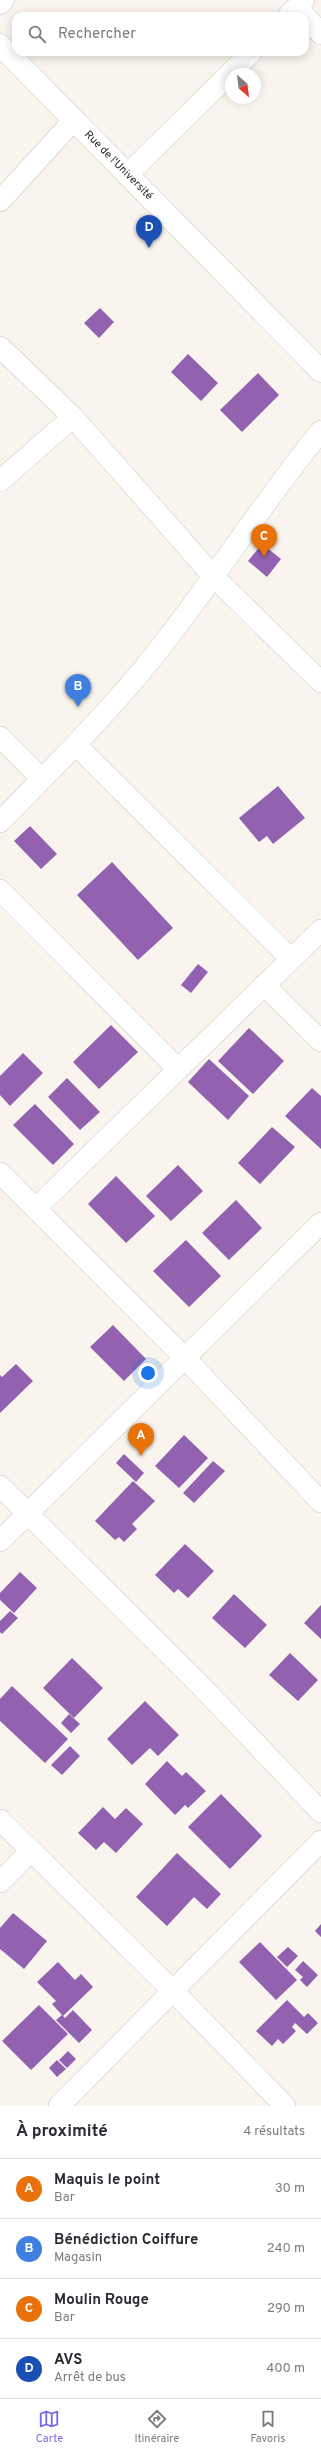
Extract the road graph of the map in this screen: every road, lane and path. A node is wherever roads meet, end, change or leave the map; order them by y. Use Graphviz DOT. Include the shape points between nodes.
graph roads {
  1 [pos="3,0"];
  2 [pos="0,3"];
  3 [pos="309,21"];
  4 [pos="321,34"];
  5 [pos="0,45"];
  6 [pos="248,56"];
  7 [pos="73,121"];
  8 [pos="127,175"];
  9 [pos="0,201"];
  10 [pos="0,347"];
  11 [pos="321,371"];
  12 [pos="73,417"];
  13 [pos="321,431"];
  14 [pos="0,481"];
  15 [pos="213,576"];
  16 [pos="321,682"];
  17 [pos="0,737"];
  18 [pos="76,745"];
  19 [pos="42,779"];
  20 [pos="0,822"];
  21 [pos="0,890"];
  22 [pos="321,930"];
  23 [pos="291,959"];
  24 [pos="264,985"];
  25 [pos="321,1041"];
  26 [pos="178,1069"];
  27 [pos="0,1173"];
  28 [pos="36,1208"];
  29 [pos="321,1222"];
  30 [pos="186,1358"];
  31 [pos="0,1486"];
  32 [pos="321,1502"];
  33 [pos="27,1513"];
  34 [pos="0,1541"];
  35 [pos="321,1812"];
  36 [pos="0,1820"];
  37 [pos="321,1841"];
  38 [pos="31,1851"];
  39 [pos="0,1882"];
  40 [pos="173,1991"];
  41 [pos="59,2106"];
  42 [pos="285,2106"];
  1 -- 2 [label="main road"];
  3 -- 4 [label="street"];
  5 -- 7 [label="main road, Rue de l'Université"];
  6 -- 8 [label="street"];
  7 -- 8 [label="main road, Rue de l'Université"];
  7 -- 9 [label="street"];
  8 -- 11 [label="main road, Rue de l'Université"];
  10 -- 12 [label="street"];
  12 -- 14 [label="street"];
  12 -- 15 [label="street"];
  13 -- 15 [label="street" via="282,479"];
  15 -- 16 [label="street"];
  15 -- 18 [label="street" via="141,672"];
  17 -- 19 [label="street"];
  18 -- 19 [label="street"];
  18 -- 23 [label="street"];
  19 -- 20 [label="street"];
  21 -- 26 [label="street"];
  22 -- 23 [label="street"];
  23 -- 24 [label="street"];
  24 -- 25 [label="street"];
  24 -- 26 [label="street"];
  26 -- 28 [label="street"];
  27 -- 28 [label="street"];
  28 -- 30 [label="street"];
  29 -- 30 [label="street"];
  30 -- 32 [label="street"];
  30 -- 33 [label="street"];
  31 -- 33 [label="street"];
  33 -- 34 [label="street"];
  33 -- 35 [label="street" via="200,1685"];
  36 -- 38 [label="street"];
  37 -- 40 [label="street"];
  38 -- 39 [label="street"];
  38 -- 40 [label="street"];
  40 -- 41 [label="street"];
  40 -- 42 [label="street"];
}
